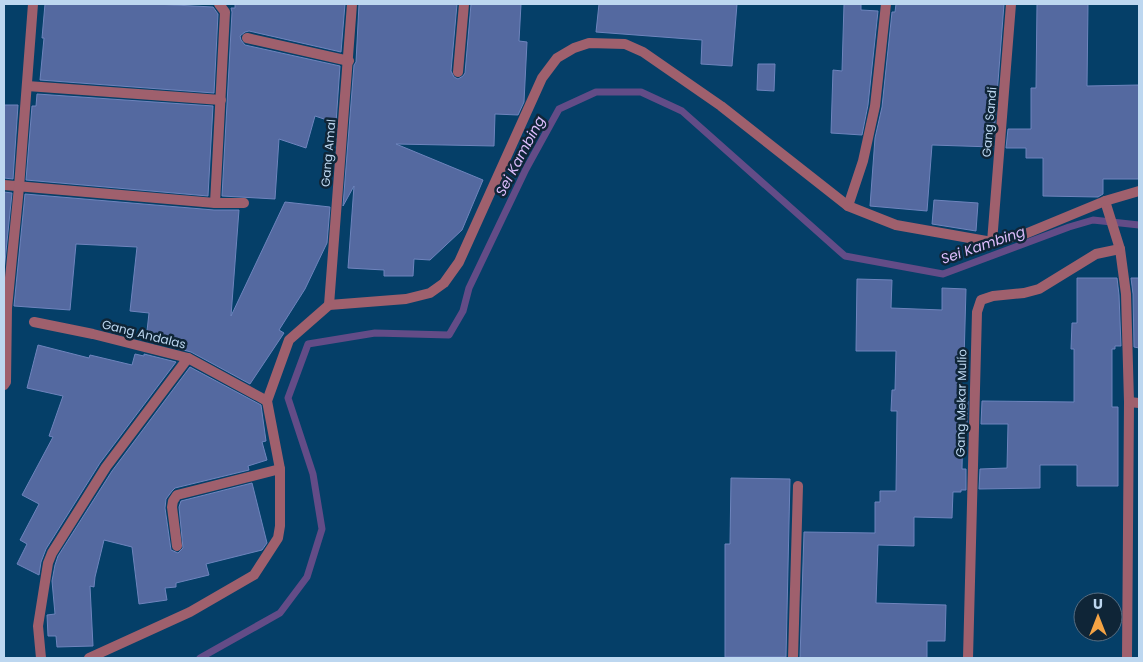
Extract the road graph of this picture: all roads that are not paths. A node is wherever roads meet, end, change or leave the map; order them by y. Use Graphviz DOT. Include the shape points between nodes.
graph roads {
  1 [pos="33,4"];
  2 [pos="219,4"];
  3 [pos="352,4"];
  4 [pos="464,4"];
  5 [pos="886,4"];
  6 [pos="1011,4"];
  7 [pos="247,38"];
  8 [pos="349,61"];
  9 [pos="458,72"];
  10 [pos="27,86"];
  11 [pos="221,100"];
  12 [pos="4,185"];
  13 [pos="19,187"];
  14 [pos="1139,191"];
  15 [pos="1105,202"];
  16 [pos="215,203"];
  17 [pos="244,203"];
  18 [pos="848,206"];
  19 [pos="992,242"];
  20 [pos="1119,245"];
  21 [pos="328,305"];
  22 [pos="34,322"];
  23 [pos="188,358"];
  24 [pos="4,385"];
  25 [pos="267,401"];
  26 [pos="1134,403"];
  27 [pos="280,469"];
  28 [pos="798,486"];
  29 [pos="177,546"];
  30 [pos="41,658"];
  31 [pos="89,658"];
  32 [pos="793,658"];
  33 [pos="968,658"];
  34 [pos="1128,658"];
  1 -- 10 [label="street"];
  2 -- 11 [label="street" via="225,12"];
  3 -- 8 [label="street, Gang Amal"];
  4 -- 9 [label="street"];
  5 -- 18 [label="street" via="875,106 863,161"];
  6 -- 19 [label="street, Gang Sandi"];
  7 -- 8 [label="street"];
  8 -- 21 [label="street, Gang Amal"];
  10 -- 11 [label="street"];
  10 -- 13 [label="street"];
  11 -- 16 [label="street"];
  12 -- 13 [label="street"];
  13 -- 16 [label="street"];
  13 -- 24 [label="street" via="7,308"];
  14 -- 15 [label="street"];
  15 -- 19 [label="street" via="1025,234"];
  15 -- 20 [label="street"];
  16 -- 17 [label="street"];
  18 -- 19 [label="street" via="896,225"];
  18 -- 21 [label="street" via="721,106 643,52 624,44 589,43 557,58 542,78 459,262 444,283 430,293 406,298"];
  20 -- 26 [label="street"];
  20 -- 33 [label="street, Gang Mekar Mulio" via="1096,254 1039,289 981,300 977,312"];
  21 -- 25 [label="street" via="289,340"];
  22 -- 23 [label="street, Gang Andalas"];
  23 -- 25 [label="street, Gang Andalas"];
  23 -- 30 [label="street" via="106,467 52,552 38,626"];
  25 -- 27 [label="street"];
  26 -- 34 [label="street"];
  27 -- 29 [label="street" via="177,495 172,507"];
  27 -- 31 [label="street" via="278,538 254,575 190,612"];
  28 -- 32 [label="street"];
}
